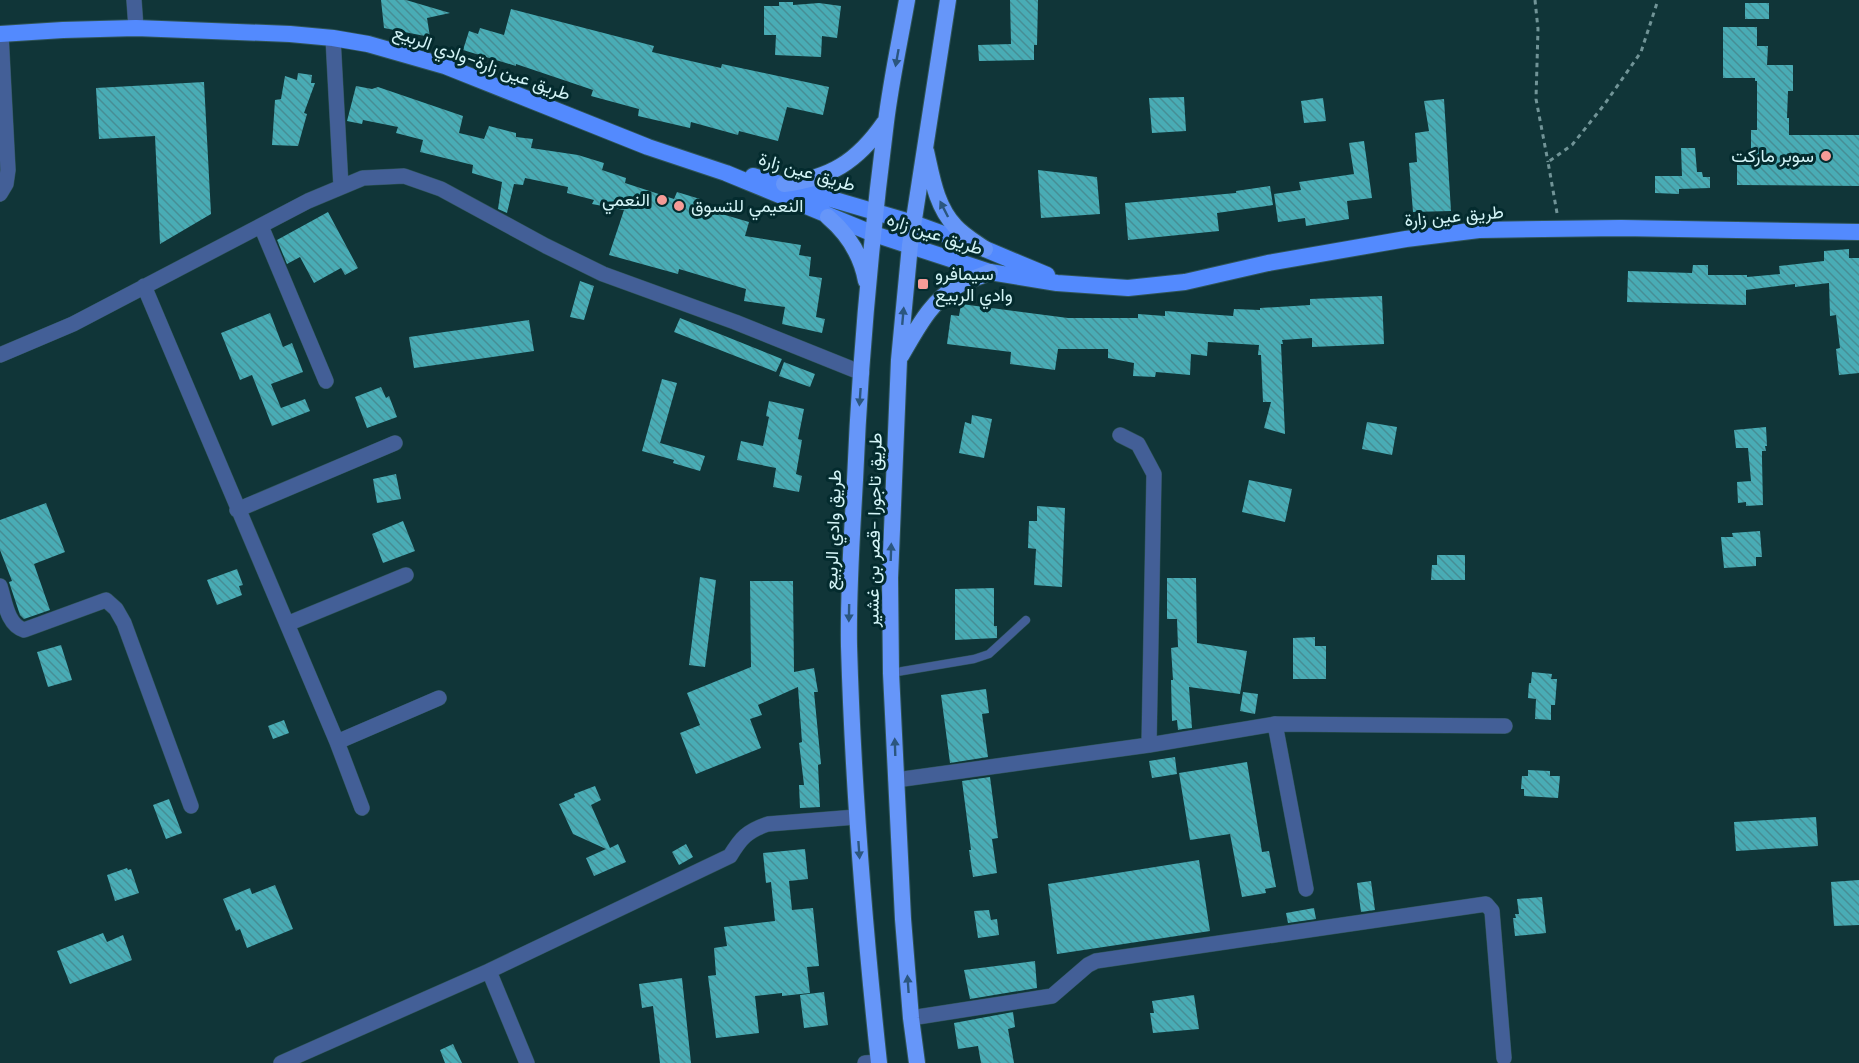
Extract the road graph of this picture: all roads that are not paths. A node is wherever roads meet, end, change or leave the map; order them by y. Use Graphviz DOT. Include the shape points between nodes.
graph roads {
  1 [pos="134,0"];
  2 [pos="907,0"];
  3 [pos="948,0"];
  4 [pos="136,28"];
  5 [pos="0,34"];
  6 [pos="333,38"];
  7 [pos="886,120"];
  8 [pos="924,145"];
  9 [pos="726,173"];
  10 [pos="784,184"];
  11 [pos="341,187"];
  12 [pos="0,194"];
  13 [pos="876,213"];
  14 [pos="828,217"];
  15 [pos="913,223"];
  16 [pos="261,226"];
  17 [pos="1859,232"];
  18 [pos="874,234"];
  19 [pos="910,245"];
  20 [pos="985,249"];
  21 [pos="990,272"];
  22 [pos="1057,283"];
  23 [pos="144,286"];
  24 [pos="868,300"];
  25 [pos="0,355"];
  26 [pos="899,360"];
  27 [pos="862,374"];
  28 [pos="326,381"];
  29 [pos="1120,435"];
  30 [pos="395,443"];
  31 [pos="237,510"];
  32 [pos="406,575"];
  33 [pos="0,586"];
  34 [pos="1026,620"];
  35 [pos="286,624"];
  36 [pos="891,673"];
  37 [pos="439,698"];
  38 [pos="1275,724"];
  39 [pos="1505,726"];
  40 [pos="337,742"];
  41 [pos="1149,745"];
  42 [pos="896,780"];
  43 [pos="191,806"];
  44 [pos="362,808"];
  45 [pos="856,817"];
  46 [pos="1306,889"];
  47 [pos="489,971"];
  48 [pos="911,1018"];
  49 [pos="1504,1058"];
  50 [pos="281,1063"];
  51 [pos="527,1063"];
  52 [pos="874,1063"];
  53 [pos="917,1063"];
  1 -- 4 [label="street"];
  2 -- 7 [label="highway, طريق وادي الربيع, one-way"];
  3 -- 8 [label="highway, طريق تاجورا -قصر بن غشير"];
  4 -- 5 [label="main road, طريق عين زارة-وادي الربيع"];
  4 -- 6 [label="main road, طريق عين زارة-وادي الربيع"];
  5 -- 12 [label="street" via="8,170"];
  6 -- 9 [label="main road, طريق عين زارة-وادي الربيع" via="445,66 648,147"];
  6 -- 11 [label="street"];
  7 -- 10 [label="highway" via="872,141 832,172"];
  7 -- 13 [label="highway, طريق وادي الربيع"];
  8 -- 15 [label="highway, طريق تاجورا -قصر بن غشير"];
  20 -- 8 [label="highway, one-way" via="947,216"];
  9 -- 10 [label="main road, طريق عين زارة"];
  9 -- 14 [label="main road, طريق عين زاره"];
  10 -- 13 [label="main road, طريق عين زارة"];
  11 -- 16 [label="street"];
  11 -- 27 [label="street" via="363,178 404,176 441,189 603,274"];
  13 -- 15 [label="main road, طريق عين زاره"];
  13 -- 18 [label="highway, طريق وادي الربيع"];
  14 -- 18 [label="main road, طريق عين زاره"];
  14 -- 24 [label="highway" via="856,250"];
  15 -- 19 [label="highway, طريق تاجورا -قصر بن غشير"];
  15 -- 20 [label="main road, طريق عين زاره"];
  16 -- 23 [label="street"];
  16 -- 28 [label="street"];
  17 -- 22 [label="main road, طريق عين زارة" via="1479,230 1268,263 1185,282 1128,288"];
  18 -- 19 [label="main road, طريق عين زاره"];
  18 -- 24 [label="highway, طريق وادي الربيع"];
  19 -- 21 [label="main road, طريق عين زاره"];
  26 -- 19 [label="highway, طريق تاجورا -قصر بن غشير, one-way"];
  20 -- 22 [label="main road, طريق عين زاره"];
  21 -- 22 [label="main road, طريق عين زاره"];
  21 -- 26 [label="highway" via="962,283 934,304"];
  23 -- 25 [label="street" via="73,324"];
  23 -- 31 [label="street"];
  24 -- 27 [label="highway, طريق وادي الربيع"];
  36 -- 26 [label="highway, طريق تاجورا -قصر بن غشير, one-way" via="890,578"];
  27 -- 45 [label="highway, طريق وادي الربيع, one-way" via="849,644"];
  29 -- 41 [label="street" via="1138,444 1154,474"];
  30 -- 31 [label="street"];
  31 -- 35 [label="street"];
  32 -- 35 [label="street"];
  33 -- 43 [label="street" via="12,622 24,630 106,600 112,604 124,622"];
  34 -- 36 [label="lane" via="989,654"];
  35 -- 40 [label="street"];
  42 -- 36 [label="highway, طريق تاجورا -قصر بن غشير, one-way"];
  37 -- 40 [label="street"];
  38 -- 39 [label="street"];
  38 -- 41 [label="street"];
  38 -- 46 [label="street"];
  40 -- 44 [label="street"];
  41 -- 42 [label="street"];
  48 -- 42 [label="highway, طريق تاجورا -قصر بن غشير, one-way"];
  45 -- 47 [label="street" via="756,828 742,837 730,856"];
  45 -- 52 [label="highway, طريق وادي الربيع, one-way"];
  47 -- 50 [label="street"];
  47 -- 51 [label="street"];
  48 -- 49 [label="street" via="1052,996 1096,961 1486,904 1492,911"];
  48 -- 53 [label="highway, طريق تاجورا -قصر بن غشير"];
}
